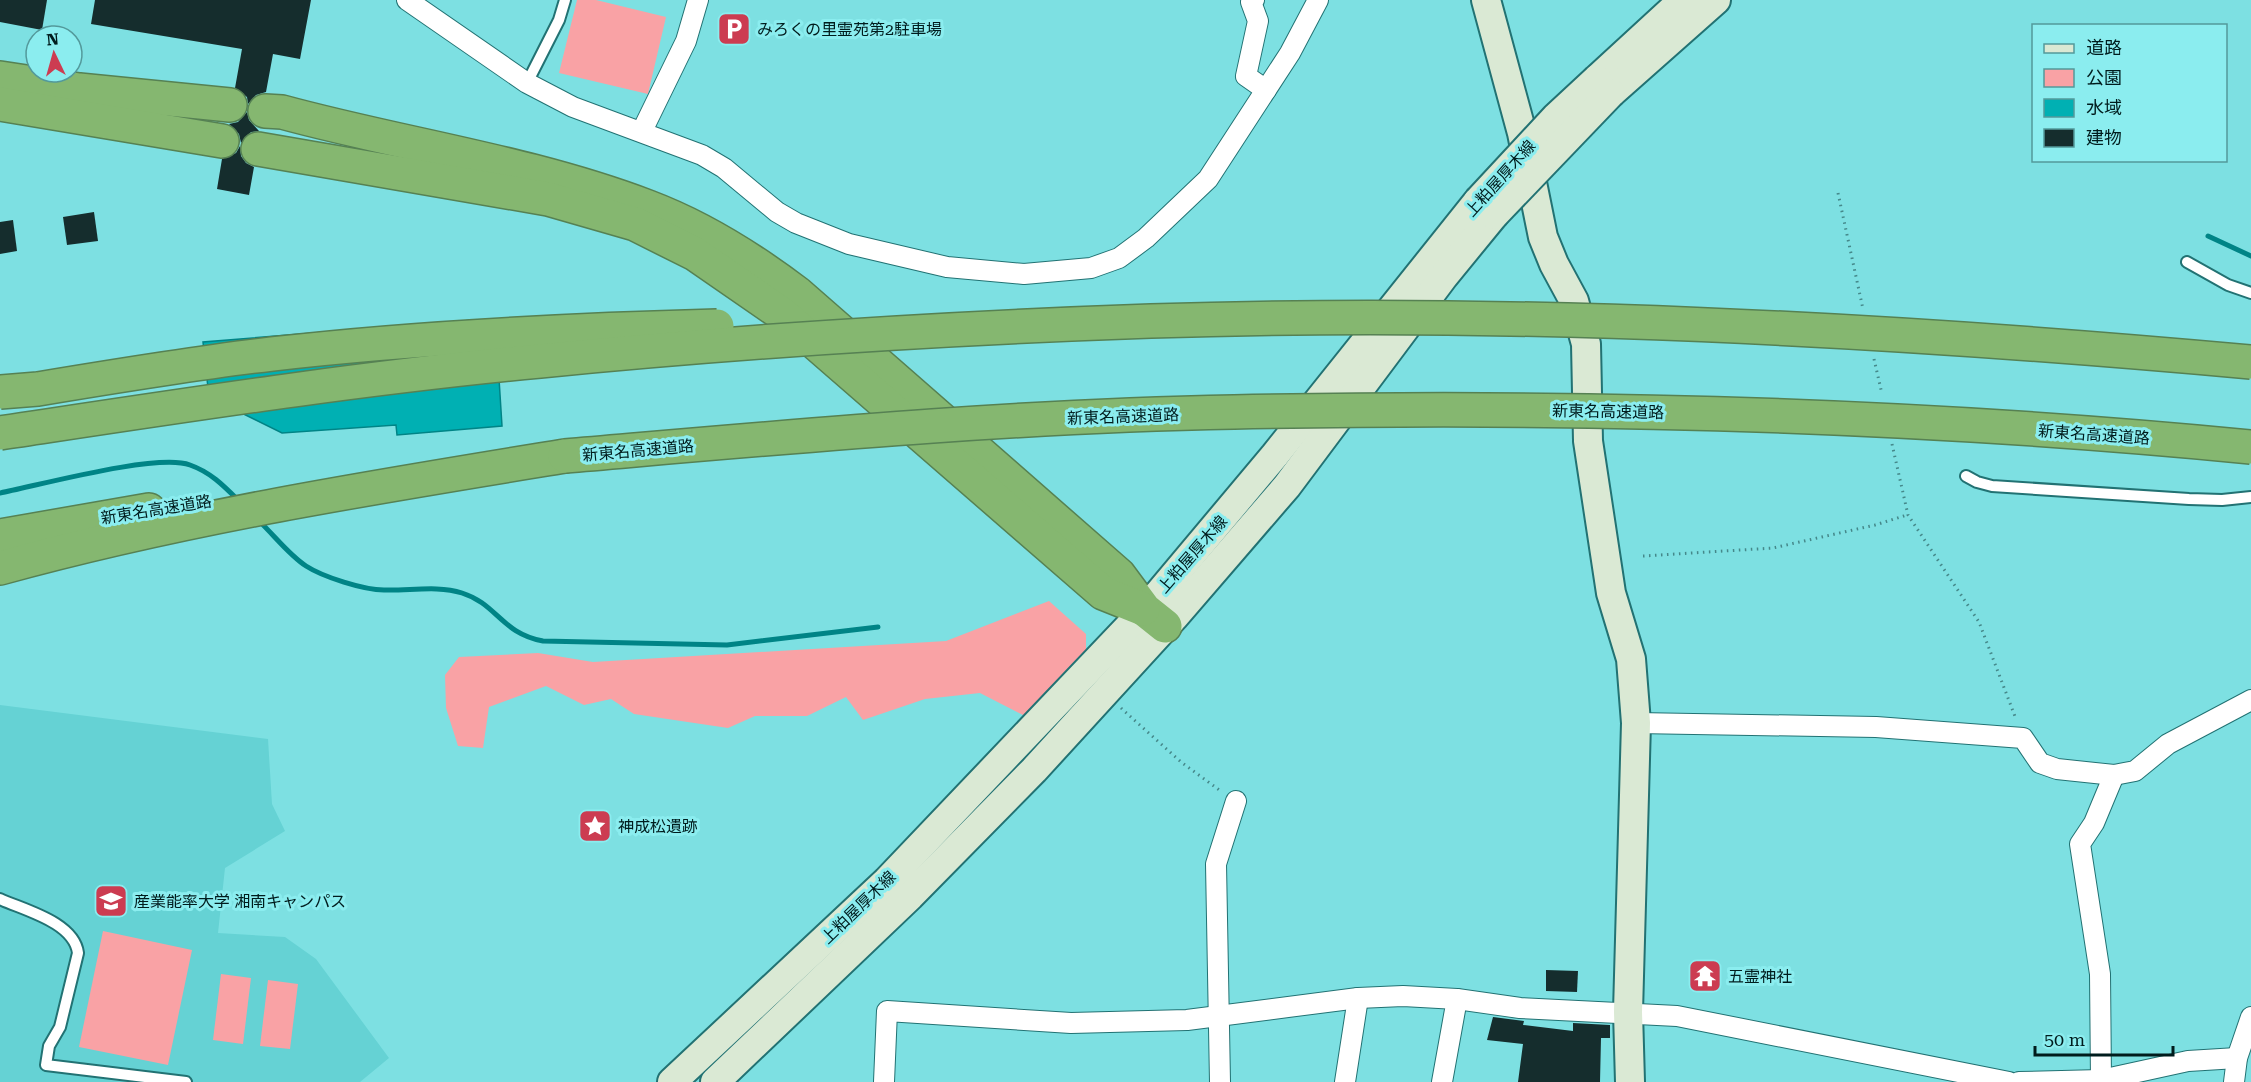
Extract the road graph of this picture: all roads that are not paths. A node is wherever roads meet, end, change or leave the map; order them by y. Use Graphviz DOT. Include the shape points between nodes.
graph roads {
  1 [pos="407,0"];
  2 [pos="565,0"];
  3 [pos="698,0"];
  4 [pos="1254,0"];
  5 [pos="1318,0"];
  6 [pos="1486,0"];
  7 [pos="1683,0"];
  8 [pos="1716,0"];
  9 [pos="0,78"];
  10 [pos="527,83"];
  11 [pos="1604,86"];
  12 [pos="1266,90"];
  13 [pos="230,105"];
  14 [pos="0,106"];
  15 [pos="265,111"];
  16 [pos="642,131"];
  17 [pos="222,141"];
  18 [pos="258,149"];
  19 [pos="2187,262"];
  20 [pos="2251,293"];
  21 [pos="1154,321"];
  22 [pos="855,361"];
  23 [pos="2251,362"];
  24 [pos="0,392"];
  25 [pos="0,433"];
  26 [pos="2251,447"];
  27 [pos="565,456"];
  28 [pos="1966,476"];
  29 [pos="2251,496"];
  30 [pos="0,536"];
  31 [pos="0,568"];
  32 [pos="1155,618"];
  33 [pos="2251,700"];
  34 [pos="1636,723"];
  35 [pos="2115,775"];
  36 [pos="1236,801"];
  37 [pos="0,899"];
  38 [pos="1358,998"];
  39 [pos="1457,999"];
  40 [pos="1628,1012"];
  41 [pos="2251,1017"];
  42 [pos="1218,1018"];
  43 [pos="2247,1039"];
  44 [pos="2237,1058"];
  45 [pos="90,1077"];
  46 [pos="2101,1080"];
  47 [pos="186,1082"];
  48 [pos="672,1082"];
  49 [pos="715,1082"];
  50 [pos="884,1082"];
  51 [pos="1220,1082"];
  52 [pos="1345,1082"];
  53 [pos="1442,1082"];
  54 [pos="1630,1082"];
  55 [pos="2009,1082"];
  56 [pos="2019,1082"];
  57 [pos="2234,1082"];
  1 -- 10 [label="street"];
  2 -- 10 [label="lane"];
  3 -- 16 [label="street" via="686,42"];
  4 -- 12 [label="street" via="1251,2 1258,21 1246,75"];
  5 -- 12 [label="street"];
  6 -- 34 [label="main road" via="1522,133 1543,237 1574,301 1586,344 1588,441 1611,593 1631,659"];
  7 -- 11 [label="main road, 上粕屋厚木線"];
  8 -- 11 [label="main road, 上粕屋厚木線"];
  9 -- 13 [label="highway"];
  10 -- 16 [label="street" via="573,107"];
  11 -- 32 [label="main road, 上粕屋厚木線, bridge" via="1486,208 1444,276 1287,486"];
  12 -- 16 [label="street" via="1208,179 1146,238 1110,261 1056,273 947,267 849,244 786,217 702,155"];
  14 -- 17 [label="highway"];
  15 -- 22 [label="highway" via="564,179 648,207 692,226 765,269 797,293"];
  18 -- 22 [label="highway" via="548,199 635,224 695,254"];
  19 -- 20 [label="lane"];
  21 -- 23 [label="highway, bridge" via="1651,322 2074,346"];
  21 -- 24 [label="highway, bridge" via="968,320 476,335 273,354"];
  21 -- 25 [label="highway, bridge" via="888,334 540,361 326,385"];
  22 -- 32 [label="highway"];
  26 -- 27 [label="highway, 新東名高速道路, bridge" via="1933,422 1706,412 1472,409 1231,412 986,422"];
  27 -- 30 [label="highway, 新東名高速道路" via="334,482"];
  27 -- 31 [label="highway" via="168,526"];
  28 -- 29 [label="lane" via="1992,486 2189,499"];
  32 -- 48 [label="main road, 上粕屋厚木線" via="887,881"];
  32 -- 49 [label="main road, 上粕屋厚木線" via="1034,770 910,896"];
  33 -- 35 [label="street" via="2168,744 2135,771"];
  34 -- 35 [label="street" via="1876,727 2023,738 2040,763 2057,769"];
  34 -- 40 [label="main road"];
  35 -- 46 [label="street" via="2080,844 2100,974"];
  36 -- 42 [label="street" via="1216,864"];
  37 -- 45 [label="lane" via="61,928 77,945 60,1027 49,1046 46,1065"];
  38 -- 39 [label="street"];
  38 -- 42 [label="street"];
  38 -- 52 [label="street"];
  39 -- 40 [label="street" via="1520,1008"];
  39 -- 53 [label="street"];
  40 -- 54 [label="main road"];
  40 -- 55 [label="street" via="1677,1016"];
  41 -- 43 [label="street"];
  42 -- 50 [label="street" via="1071,1023 886,1011"];
  42 -- 51 [label="street"];
  43 -- 44 [label="street"];
  44 -- 46 [label="street" via="2188,1061"];
  44 -- 57 [label="street"];
  45 -- 47 [label="lane"];
  46 -- 56 [label="street"];
}
